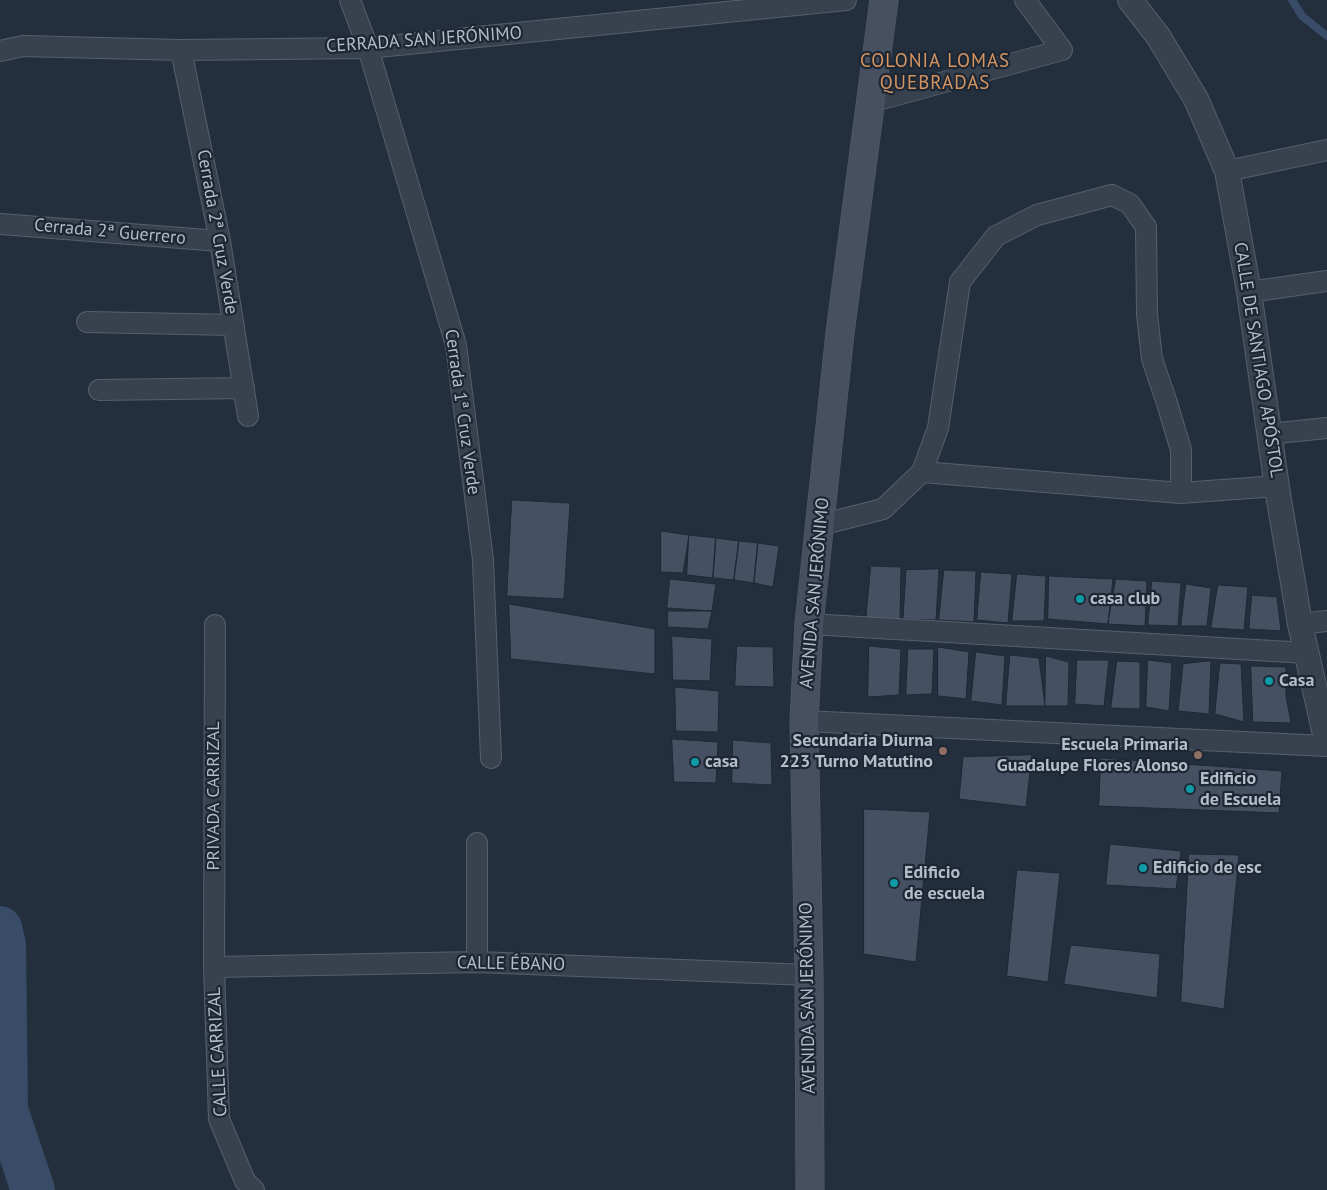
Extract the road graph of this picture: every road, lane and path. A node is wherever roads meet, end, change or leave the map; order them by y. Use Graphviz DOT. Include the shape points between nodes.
graph roads {
  1 [pos="350,0"];
  2 [pos="846,0"];
  3 [pos="884,0"];
  4 [pos="1025,0"];
  5 [pos="1130,0"];
  6 [pos="368,48"];
  7 [pos="181,50"];
  8 [pos="0,51"];
  9 [pos="871,102"];
  10 [pos="1327,150"];
  11 [pos="1227,171"];
  12 [pos="0,224"];
  13 [pos="220,240"];
  14 [pos="1327,281"];
  15 [pos="1249,292"];
  16 [pos="87,322"];
  17 [pos="234,324"];
  18 [pos="244,388"];
  19 [pos="99,390"];
  20 [pos="248,416"];
  21 [pos="1327,428"];
  22 [pos="1269,434"];
  23 [pos="922,472"];
  24 [pos="1277,486"];
  25 [pos="1181,493"];
  26 [pos="820,525"];
  27 [pos="1327,621"];
  28 [pos="809,624"];
  29 [pos="1300,624"];
  30 [pos="215,625"];
  31 [pos="1307,653"];
  32 [pos="1322,696"];
  33 [pos="804,720"];
  34 [pos="1327,744"];
  35 [pos="491,758"];
  36 [pos="476,843"];
  37 [pos="476,962"];
  38 [pos="214,967"];
  39 [pos="809,975"];
  40 [pos="254,1190"];
  41 [pos="810,1190"];
  1 -- 6 [label="street, Cerrada 1ª Cruz Verde"];
  2 -- 6 [label="street, CERRADA SAN JERÓNIMO"];
  3 -- 9 [label="main road, AVENIDA SAN JERÓNIMO"];
  4 -- 9 [label="street" via="1062,50"];
  5 -- 11 [label="street, CALLE DE SANTIAGO APÓSTOL" via="1158,36 1196,100"];
  6 -- 7 [label="street, CERRADA SAN JERÓNIMO"];
  6 -- 35 [label="street, Cerrada 1ª Cruz Verde" via="456,345 483,560"];
  7 -- 8 [label="street, CERRADA SAN JERÓNIMO" via="23,46"];
  7 -- 13 [label="street, Cerrada 2ª Cruz Verde"];
  9 -- 26 [label="main road, AVENIDA SAN JERÓNIMO" via="840,333"];
  10 -- 11 [label="street"];
  11 -- 15 [label="street, CALLE DE SANTIAGO APÓSTOL"];
  12 -- 13 [label="street, Cerrada 2ª Guerrero"];
  13 -- 17 [label="street, Cerrada 2ª Cruz Verde"];
  14 -- 15 [label="street"];
  15 -- 22 [label="street, CALLE DE SANTIAGO APÓSTOL"];
  16 -- 17 [label="street"];
  17 -- 18 [label="street, Cerrada 2ª Cruz Verde"];
  18 -- 19 [label="street"];
  18 -- 20 [label="street, Cerrada 2ª Cruz Verde"];
  21 -- 22 [label="street"];
  22 -- 24 [label="street, CALLE DE SANTIAGO APÓSTOL"];
  23 -- 25 [label="street"];
  23 -- 25 [label="street" via="938,428 960,282 996,236 1036,215 1112,195 1130,204 1146,227 1147,314 1152,359 1181,450"];
  23 -- 26 [label="street" via="883,509"];
  24 -- 25 [label="street"];
  24 -- 29 [label="street, CALLE DE SANTIAGO APÓSTOL"];
  26 -- 28 [label="main road, AVENIDA SAN JERÓNIMO"];
  27 -- 29 [label="street"];
  28 -- 31 [label="street"];
  28 -- 33 [label="main road, AVENIDA SAN JERÓNIMO"];
  29 -- 31 [label="street, CALLE DE SANTIAGO APÓSTOL"];
  30 -- 38 [label="street, PRIVADA CARRIZAL"];
  31 -- 32 [label="street, CALLE DE SANTIAGO APÓSTOL"];
  32 -- 34 [label="street, CALLE DE SANTIAGO APÓSTOL"];
  33 -- 34 [label="street"];
  33 -- 39 [label="main road, AVENIDA SAN JERÓNIMO"];
  36 -- 37 [label="street"];
  37 -- 38 [label="street, CALLE ÉBANO"];
  37 -- 39 [label="street, CALLE ÉBANO"];
  38 -- 40 [label="street, CALLE CARRIZAL" via="219,1119 245,1181"];
  39 -- 41 [label="main road, AVENIDA SAN JERÓNIMO"];
}
